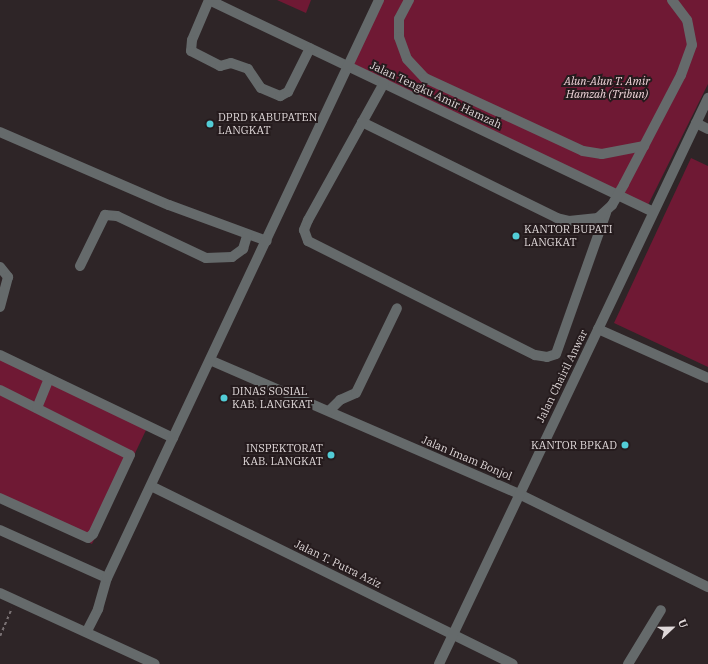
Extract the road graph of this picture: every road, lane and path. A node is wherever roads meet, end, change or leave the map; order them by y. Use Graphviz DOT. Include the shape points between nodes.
graph roads {
  1 [pos="209,0"];
  2 [pos="379,0"];
  3 [pos="409,0"];
  4 [pos="672,0"];
  5 [pos="310,48"];
  6 [pos="347,66"];
  7 [pos="384,83"];
  8 [pos="708,98"];
  9 [pos="362,122"];
  10 [pos="696,123"];
  11 [pos="708,129"];
  12 [pos="0,132"];
  13 [pos="644,146"];
  14 [pos="618,194"];
  15 [pos="652,211"];
  16 [pos="606,213"];
  17 [pos="247,236"];
  18 [pos="267,241"];
  19 [pos="80,266"];
  20 [pos="0,267"];
  21 [pos="0,306"];
  22 [pos="397,308"];
  23 [pos="598,329"];
  24 [pos="0,355"];
  25 [pos="212,361"];
  26 [pos="49,378"];
  27 [pos="708,378"];
  28 [pos="0,390"];
  29 [pos="37,408"];
  30 [pos="328,412"];
  31 [pos="174,438"];
  32 [pos="151,486"];
  33 [pos="519,494"];
  34 [pos="0,498"];
  35 [pos="0,530"];
  36 [pos="107,578"];
  37 [pos="708,587"];
  38 [pos="0,593"];
  39 [pos="16,601"];
  40 [pos="660,610"];
  41 [pos="87,631"];
  42 [pos="454,633"];
  43 [pos="0,636"];
  44 [pos="155,664"];
  45 [pos="439,664"];
  46 [pos="513,664"];
  47 [pos="628,664"];
  1 -- 5 [label="street, Jalan Tengku Amir Hamzah"];
  1 -- 5 [label="street" via="192,40 192,51 220,66 231,63 248,69 261,88 280,96 288,92"];
  2 -- 6 [label="street"];
  3 -- 13 [label="street" via="399,19 399,37 407,59 425,78 583,151 602,154"];
  4 -- 13 [label="street" via="688,20 692,45"];
  5 -- 6 [label="street, Jalan Tengku Amir Hamzah"];
  6 -- 7 [label="street, Jalan Tengku Amir Hamzah"];
  6 -- 18 [label="street"];
  7 -- 9 [label="street"];
  7 -- 14 [label="street, Jalan Tengku Amir Hamzah"];
  8 -- 10 [label="street, Jalan Chairil Anwar"];
  9 -- 16 [label="street" via="557,218 581,221"];
  9 -- 16 [label="street" via="308,220 305,237 331,254 535,355 547,358 556,354"];
  10 -- 11 [label="street"];
  10 -- 15 [label="street, Jalan Chairil Anwar"];
  12 -- 17 [label="street"];
  13 -- 14 [label="street"];
  14 -- 15 [label="street, Jalan Tengku Amir Hamzah"];
  14 -- 16 [label="street"];
  15 -- 23 [label="street, Jalan Chairil Anwar"];
  17 -- 18 [label="street"];
  17 -- 19 [label="street" via="244,248 232,257 206,258 117,216 105,215"];
  18 -- 25 [label="street"];
  20 -- 21 [label="street" via="8,277"];
  22 -- 30 [label="street" via="356,393 340,400"];
  23 -- 27 [label="street"];
  23 -- 33 [label="street, Jalan Chairil Anwar"];
  24 -- 26 [label="street"];
  25 -- 30 [label="street, Jalan Imam Bonjol"];
  25 -- 31 [label="street"];
  26 -- 29 [label="street"];
  26 -- 31 [label="street"];
  28 -- 29 [label="street"];
  29 -- 34 [label="street" via="129,451 129,458 93,534 88,538"];
  30 -- 33 [label="street, Jalan Imam Bonjol"];
  31 -- 32 [label="street"];
  32 -- 36 [label="street"];
  32 -- 42 [label="street, Jalan T. Putra Aziz"];
  33 -- 37 [label="street, Jalan Imam Bonjol"];
  33 -- 42 [label="street, Jalan Chairil Anwar"];
  35 -- 36 [label="street"];
  36 -- 41 [label="street" via="98,609"];
  38 -- 39 [label="street"];
  39 -- 41 [label="street"];
  39 -- 43 [label="path"];
  40 -- 47 [label="street"];
  41 -- 44 [label="street"];
  42 -- 45 [label="street, Jalan Chairil Anwar"];
  42 -- 46 [label="street, Jalan T. Putra Aziz"];
}
